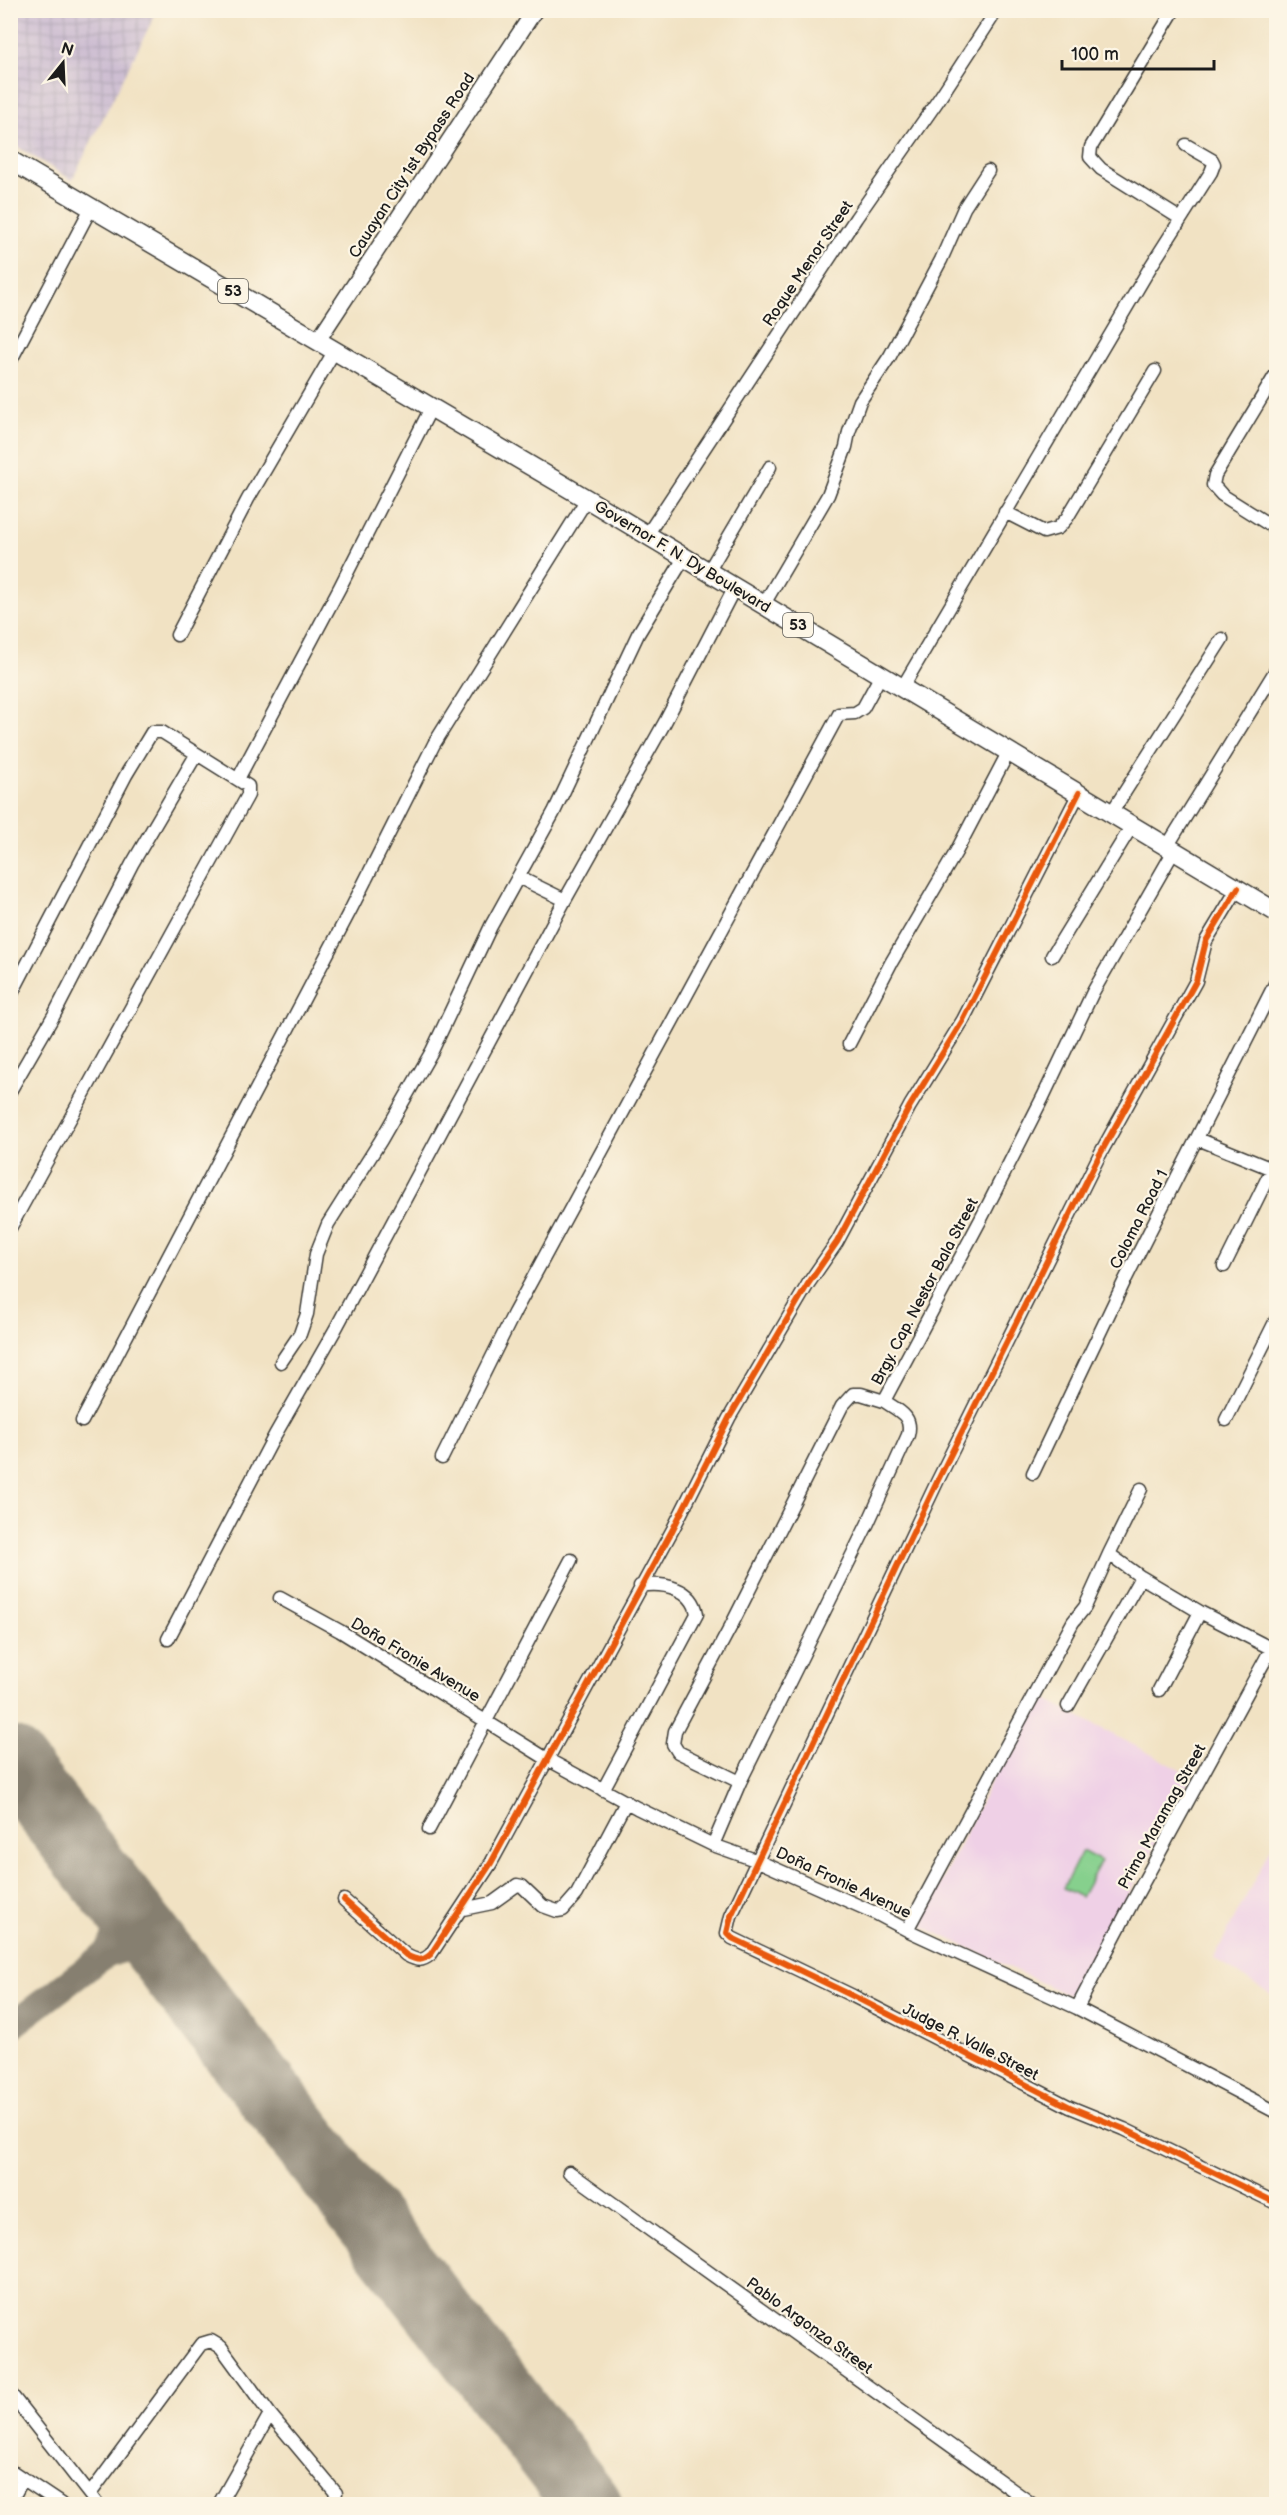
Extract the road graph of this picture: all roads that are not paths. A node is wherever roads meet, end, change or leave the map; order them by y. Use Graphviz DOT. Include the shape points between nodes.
graph roads {
  1 [pos="535,10"];
  2 [pos="997,10"];
  3 [pos="1174,10"];
  4 [pos="1186,145"];
  5 [pos="10,160"];
  6 [pos="988,171"];
  7 [pos="92,208"];
  8 [pos="1181,219"];
  9 [pos="318,340"];
  10 [pos="335,350"];
  11 [pos="10,362"];
  12 [pos="1155,371"];
  13 [pos="1276,374"];
  14 [pos="430,408"];
  15 [pos="770,467"];
  16 [pos="587,499"];
  17 [pos="1005,512"];
  18 [pos="1276,529"];
  19 [pos="647,535"];
  20 [pos="684,558"];
  21 [pos="708,572"];
  22 [pos="735,587"];
  23 [pos="764,604"];
  24 [pos="177,635"];
  25 [pos="1222,639"];
  26 [pos="1276,670"];
  27 [pos="881,675"];
  28 [pos="902,688"];
  29 [pos="1009,751"];
  30 [pos="196,755"];
  31 [pos="238,779"];
  32 [pos="1079,793"];
  33 [pos="1112,812"];
  34 [pos="1133,824"];
  35 [pos="1171,847"];
  36 [pos="518,877"];
  37 [pos="1238,888"];
  38 [pos="565,900"];
  39 [pos="1276,912"];
  40 [pos="1052,956"];
  41 [pos="1276,982"];
  42 [pos="10,997"];
  43 [pos="849,1044"];
  44 [pos="10,1091"];
  45 [pos="1198,1139"];
  46 [pos="1274,1165"];
  47 [pos="10,1228"];
  48 [pos="1224,1266"];
  49 [pos="1276,1320"];
  50 [pos="281,1362"];
  51 [pos="884,1401"];
  52 [pos="1226,1420"];
  53 [pos="82,1421"];
  54 [pos="442,1458"];
  55 [pos="1033,1473"];
  56 [pos="1141,1489"];
  57 [pos="1109,1554"];
  58 [pos="571,1560"];
  59 [pos="1141,1576"];
  60 [pos="640,1586"];
  61 [pos="280,1598"];
  62 [pos="1200,1612"];
  63 [pos="168,1639"];
  64 [pos="1275,1647"];
  65 [pos="1159,1690"];
  66 [pos="1068,1706"];
  67 [pos="487,1721"];
  68 [pos="547,1759"];
  69 [pos="740,1782"];
  70 [pos="603,1790"];
  71 [pos="626,1802"];
  72 [pos="429,1829"];
  73 [pos="713,1845"];
  74 [pos="758,1861"];
  75 [pos="345,1900"];
  76 [pos="463,1909"];
  77 [pos="907,1930"];
  78 [pos="1077,2008"];
  79 [pos="1276,2112"];
  80 [pos="569,2172"];
  81 [pos="1276,2203"];
  82 [pos="10,2393"];
  83 [pos="270,2414"];
  84 [pos="10,2470"];
  85 [pos="23,2479"];
  86 [pos="336,2493"];
  87 [pos="93,2499"];
  88 [pos="10,2502"];
  89 [pos="61,2505"];
  90 [pos="219,2505"];
  91 [pos="1032,2505"];
  1 -- 9 [label="main road, Cauayan City 1st Bypass Road"];
  2 -- 19 [label="street, Roque Menor Street"];
  3 -- 8 [label="street" via="1091,147 1090,157 1101,169"];
  4 -- 8 [label="street" via="1212,160 1214,167"];
  5 -- 7 [label="highway, 53"];
  6 -- 23 [label="street" via="964,208 942,260 890,356 860,401 828,495"];
  7 -- 9 [label="highway, Governor F. N. Dy Boulevard / 53"];
  7 -- 11 [label="street"];
  8 -- 17 [label="street"];
  9 -- 10 [label="highway, Governor F. N. Dy Boulevard / 53"];
  10 -- 14 [label="highway, Governor F. N. Dy Boulevard / 53"];
  10 -- 24 [label="street" via="248,499"];
  12 -- 17 [label="street" via="1058,528 1044,532"];
  13 -- 18 [label="street" via="1215,475 1213,485 1222,495"];
  14 -- 16 [label="highway, Governor F. N. Dy Boulevard / 53"];
  14 -- 31 [label="street"];
  15 -- 21 [label="street"];
  16 -- 19 [label="highway, Governor F. N. Dy Boulevard / 53"];
  16 -- 53 [label="street" via="434,744"];
  17 -- 28 [label="street"];
  19 -- 20 [label="highway, Governor F. N. Dy Boulevard / 53"];
  20 -- 21 [label="highway, Governor F. N. Dy Boulevard / 53"];
  20 -- 36 [label="street" via="638,634 554,812"];
  21 -- 22 [label="highway, Governor F. N. Dy Boulevard / 53"];
  22 -- 23 [label="highway, Governor F. N. Dy Boulevard / 53"];
  22 -- 38 [label="street" via="660,733"];
  23 -- 27 [label="highway, Governor F. N. Dy Boulevard / 53"];
  25 -- 33 [label="street"];
  26 -- 35 [label="street, Brgy. Cap. Nestor Bala Street"];
  27 -- 28 [label="highway, Governor F. N. Dy Boulevard / 53"];
  27 -- 54 [label="street" via="863,708 839,714 813,760 514,1313"];
  28 -- 29 [label="highway, Governor F. N. Dy Boulevard / 53"];
  29 -- 32 [label="highway, Governor F. N. Dy Boulevard / 53"];
  29 -- 43 [label="street"];
  30 -- 31 [label="street"];
  30 -- 42 [label="street" via="162,732 150,734"];
  30 -- 44 [label="street" via="132,864"];
  31 -- 47 [label="street" via="248,786 248,795"];
  32 -- 33 [label="highway, Governor F. N. Dy Boulevard / 53"];
  32 -- 60 [label="street" via="963,1020 909,1107 837,1242 746,1389"];
  33 -- 34 [label="highway, Governor F. N. Dy Boulevard / 53"];
  34 -- 35 [label="highway, Governor F. N. Dy Boulevard / 53"];
  34 -- 40 [label="street"];
  35 -- 37 [label="highway, Governor F. N. Dy Boulevard / 53"];
  35 -- 51 [label="street, Brgy. Cap. Nestor Bala Street"];
  36 -- 38 [label="street"];
  36 -- 50 [label="street" via="432,1051 328,1224 316,1254 307,1314 300,1334"];
  37 -- 39 [label="highway, Governor F. N. Dy Boulevard / 53"];
  37 -- 74 [label="street, Judge R. Valle Street" via="1204,945 1196,981 1099,1156 948,1461"];
  38 -- 63 [label="street"];
  41 -- 45 [label="street, Coloma Road 1"];
  45 -- 46 [label="street"];
  45 -- 55 [label="street, Coloma Road 1" via="1124,1282"];
  46 -- 48 [label="street"];
  49 -- 52 [label="street"];
  51 -- 69 [label="street, Brgy. Cap. Nestor Bala Street" via="907,1417 908,1436"];
  51 -- 69 [label="street" via="853,1394 842,1406 675,1731 673,1744 678,1752"];
  56 -- 57 [label="street"];
  57 -- 59 [label="street"];
  57 -- 77 [label="street" via="1085,1607 1067,1632"];
  58 -- 67 [label="street"];
  59 -- 62 [label="street"];
  59 -- 66 [label="street"];
  60 -- 68 [label="street"];
  60 -- 70 [label="street" via="669,1585 694,1603 697,1614"];
  61 -- 67 [label="street, Doña Fronie Avenue"];
  62 -- 64 [label="street"];
  62 -- 65 [label="street"];
  64 -- 78 [label="street, Primo Maramag Street"];
  67 -- 68 [label="street, Doña Fronie Avenue"];
  67 -- 72 [label="street"];
  68 -- 70 [label="street, Doña Fronie Avenue"];
  68 -- 76 [label="street"];
  69 -- 73 [label="street, Brgy. Cap. Nestor Bala Street"];
  70 -- 71 [label="street, Doña Fronie Avenue"];
  71 -- 73 [label="street, Doña Fronie Avenue"];
  71 -- 76 [label="street" via="577,1894 563,1910 550,1909 517,1886 492,1903"];
  73 -- 74 [label="street, Doña Fronie Avenue"];
  74 -- 77 [label="street, Doña Fronie Avenue"];
  74 -- 81 [label="street, Judge R. Valle Street" via="727,1926 732,1938 1070,2107"];
  75 -- 76 [label="street" via="406,1955 417,1960 431,1954"];
  77 -- 78 [label="street, Doña Fronie Avenue"];
  78 -- 79 [label="street, Doña Fronie Avenue"];
  80 -- 91 [label="street, Pablo Argonza Street"];
  82 -- 87 [label="street"];
  83 -- 86 [label="street"];
  83 -- 87 [label="street" via="221,2347 206,2341"];
  83 -- 90 [label="street"];
  84 -- 85 [label="street"];
  85 -- 88 [label="street"];
  85 -- 89 [label="street"];
}
